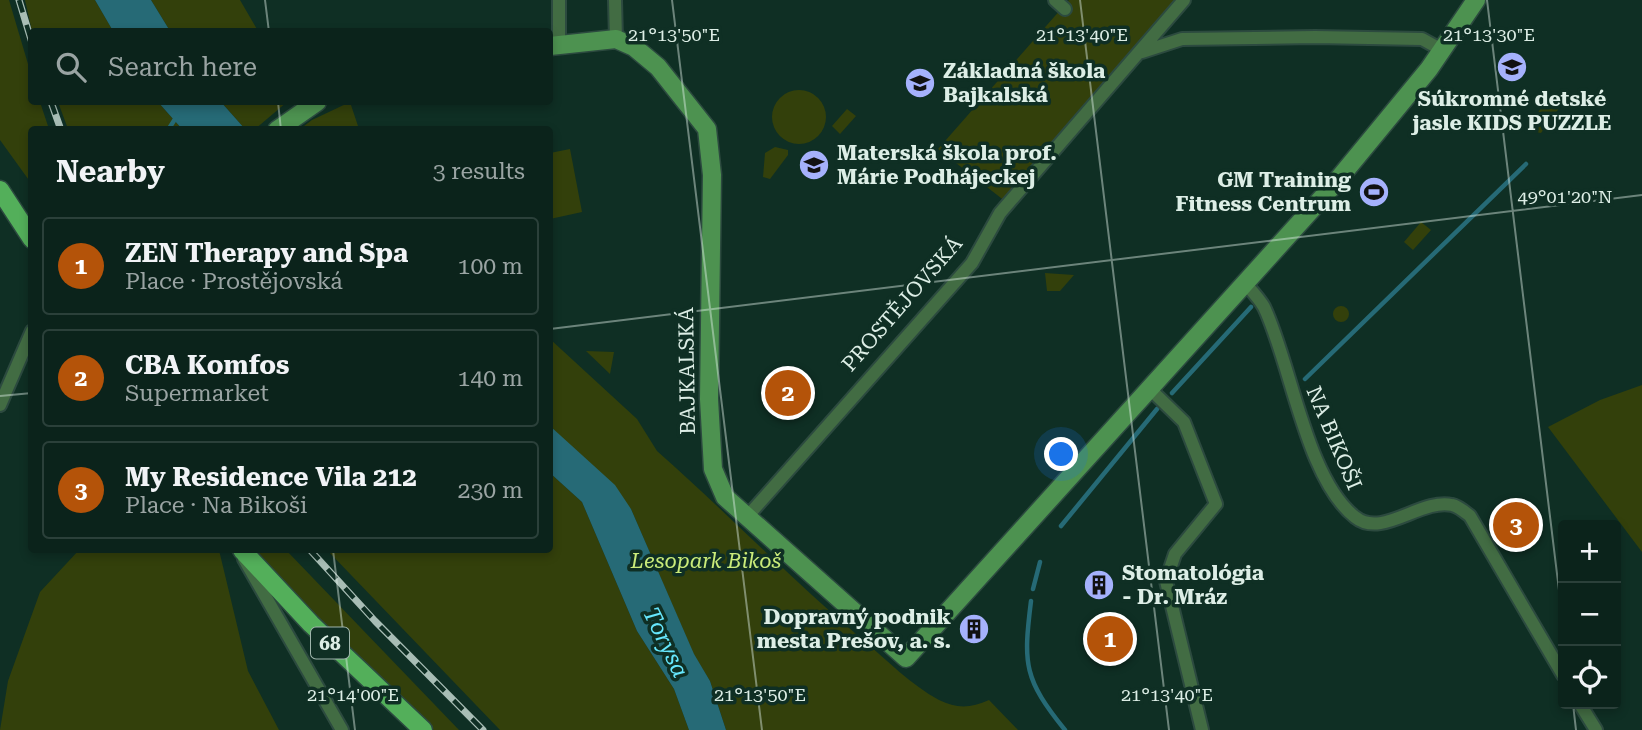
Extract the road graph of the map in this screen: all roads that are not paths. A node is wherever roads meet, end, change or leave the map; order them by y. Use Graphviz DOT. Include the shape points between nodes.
graph roads {
  1 [pos="559,0"];
  2 [pos="615,0"];
  3 [pos="1184,0"];
  4 [pos="1476,0"];
  5 [pos="1173,14"];
  6 [pos="616,39"];
  7 [pos="1182,39"];
  8 [pos="554,45"];
  9 [pos="1442,50"];
  10 [pos="1141,52"];
  11 [pos="313,105"];
  12 [pos="283,126"];
  13 [pos="0,190"];
  14 [pos="28,233"];
  15 [pos="1244,282"];
  16 [pos="28,340"];
  17 [pos="1149,388"];
  18 [pos="0,405"];
  19 [pos="746,517"];
  20 [pos="242,553"];
  21 [pos="243,553"];
  22 [pos="1558,666"];
  23 [pos="1583,709"];
  24 [pos="342,730"];
  25 [pos="423,730"];
  26 [pos="1202,730"];
  27 [pos="1596,730"];
  1 -- 8 [label="street"];
  2 -- 6 [label="street"];
  3 -- 5 [label="street, PROSTĚJOVSKÁ"];
  4 -- 9 [label="street"];
  5 -- 7 [label="street"];
  5 -- 10 [label="street, PROSTĚJOVSKÁ"];
  6 -- 8 [label="street"];
  6 -- 19 [label="street, BAJKALSKÁ" via="658,66 708,129 713,469 725,497"];
  7 -- 9 [label="street" via="1418,39"];
  7 -- 10 [label="street"];
  9 -- 15 [label="street" via="1386,123"];
  10 -- 19 [label="street, PROSTĚJOVSKÁ" via="1000,213 972,262"];
  11 -- 12 [label="street"];
  13 -- 14 [label="main road"];
  15 -- 17 [label="street"];
  15 -- 22 [label="street, NA BIKOŠI" via="1263,304 1303,422 1344,508 1369,523 1436,504 1462,510 1470,516"];
  16 -- 18 [label="street"];
  17 -- 19 [label="street, BAJKALSKÁ" via="906,658"];
  17 -- 26 [label="street" via="1184,422 1216,504 1175,554 1166,581"];
  20 -- 24 [label="street"];
  21 -- 25 [label="main road, 68"];
  23 -- 27 [label="street"];
}
